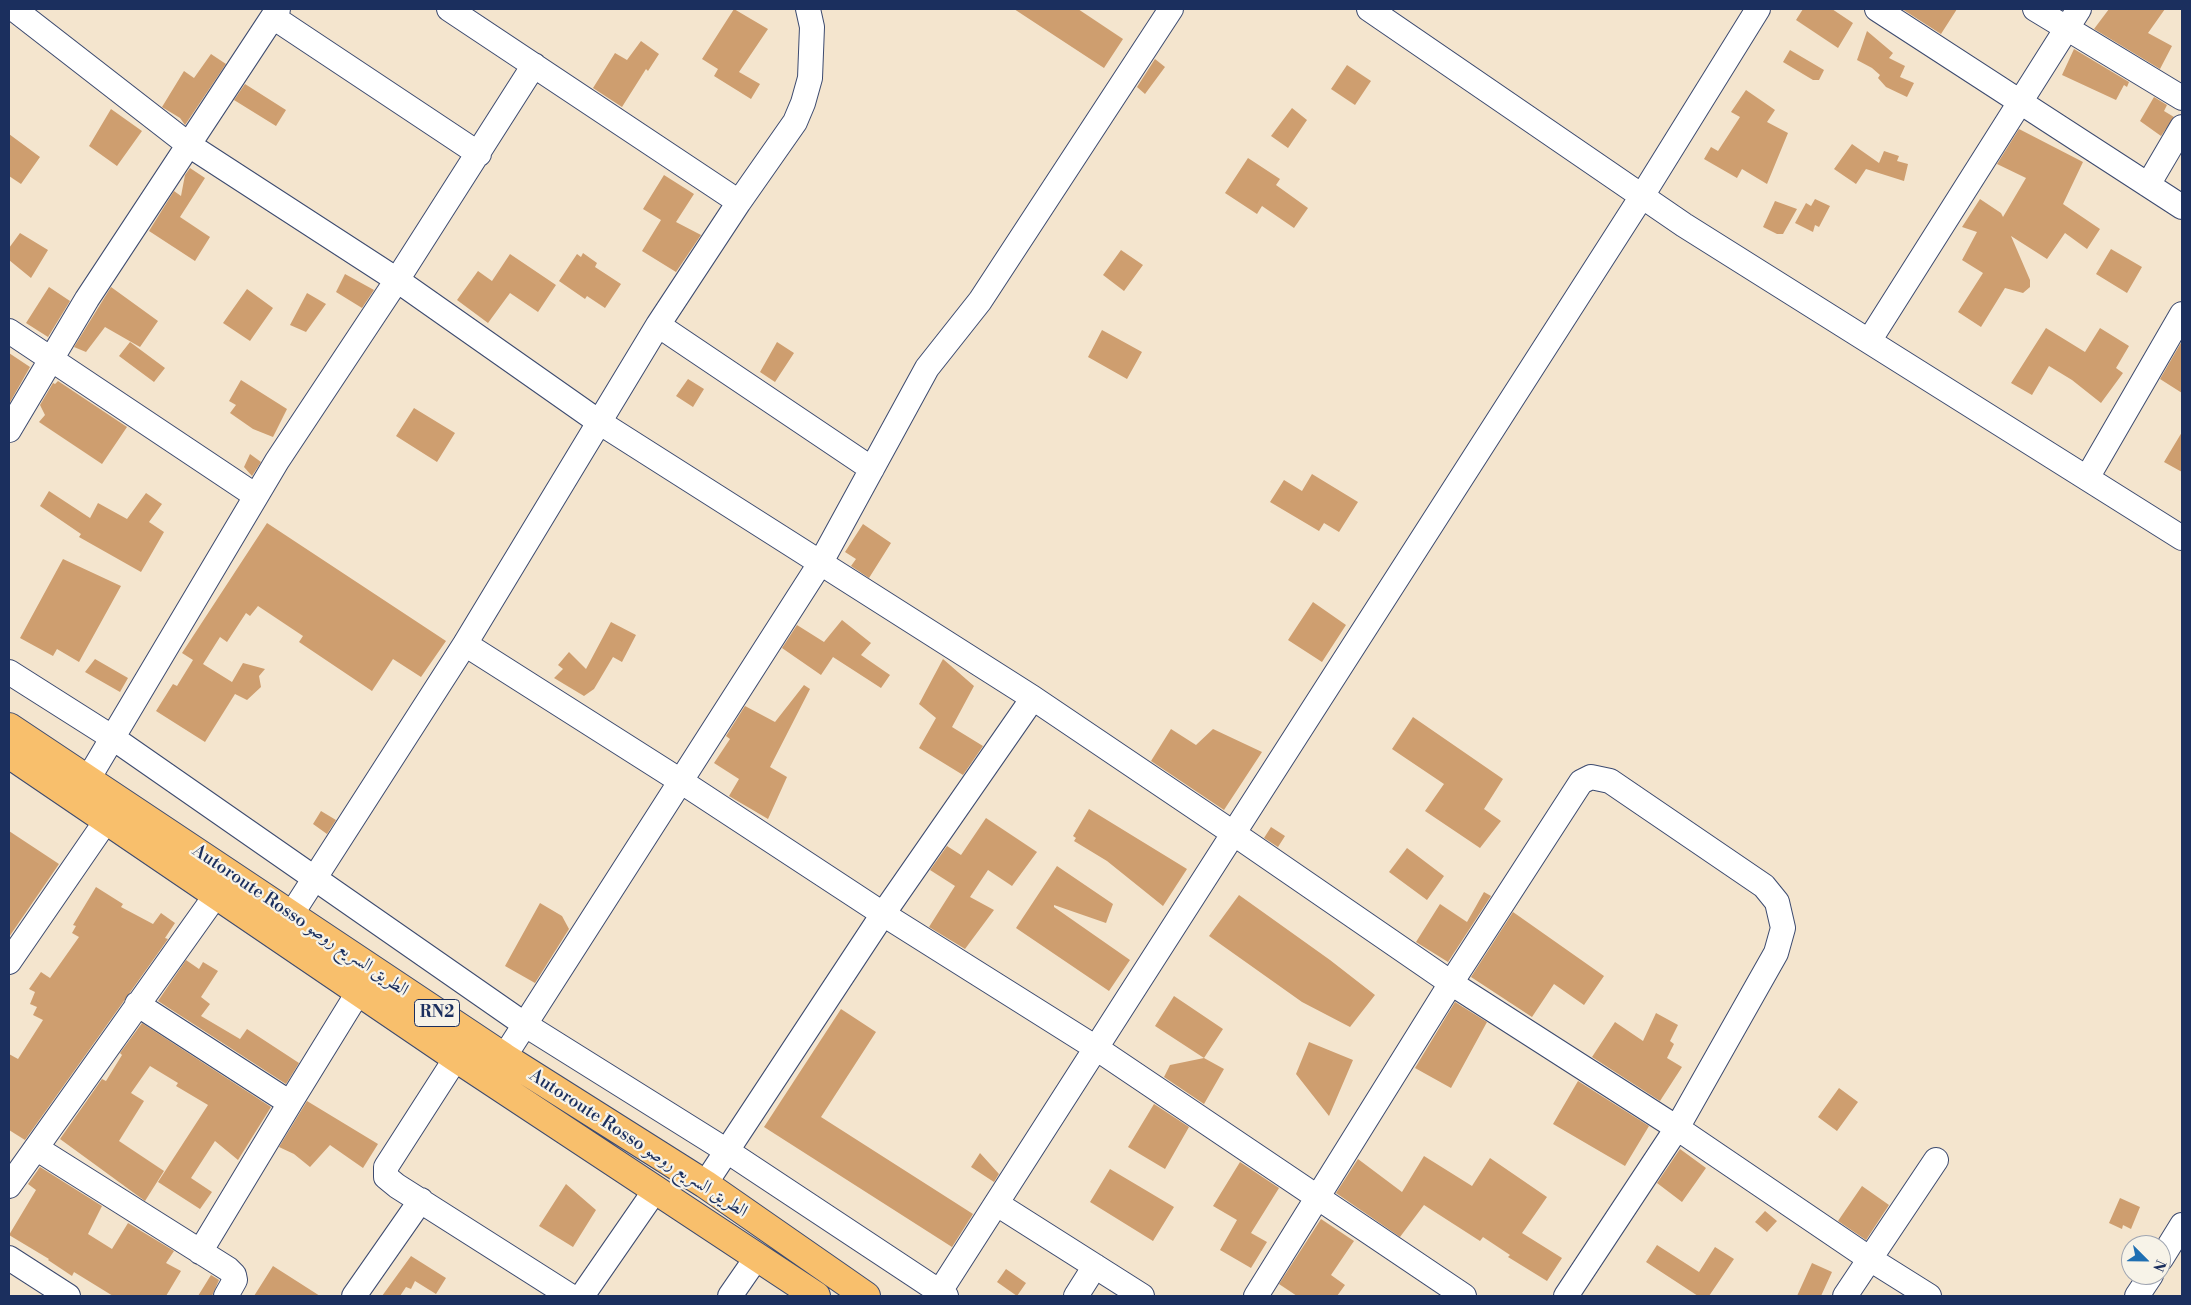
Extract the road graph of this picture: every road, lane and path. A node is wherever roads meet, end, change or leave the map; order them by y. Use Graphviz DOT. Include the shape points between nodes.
graph roads {
  1 [pos="14,9"];
  2 [pos="449,9"];
  3 [pos="808,9"];
  4 [pos="1171,9"];
  5 [pos="1369,9"];
  6 [pos="1758,9"];
  7 [pos="1877,9"];
  8 [pos="2035,9"];
  9 [pos="2079,9"];
  10 [pos="276,13"];
  11 [pos="2066,29"];
  12 [pos="534,64"];
  13 [pos="2182,98"];
  14 [pos="2021,102"];
  15 [pos="2182,127"];
  16 [pos="189,145"];
  17 [pos="479,154"];
  18 [pos="2148,185"];
  19 [pos="1642,196"];
  20 [pos="739,202"];
  21 [pos="2182,207"];
  22 [pos="397,280"];
  23 [pos="2182,314"];
  24 [pos="658,324"];
  25 [pos="9,331"];
  26 [pos="1869,341"];
  27 [pos="50,360"];
  28 [pos="599,422"];
  29 [pos="9,430"];
  30 [pos="872,469"];
  31 [pos="2087,478"];
  32 [pos="256,496"];
  33 [pos="2182,538"];
  34 [pos="821,562"];
  35 [pos="465,644"];
  36 [pos="9,672"];
  37 [pos="1033,698"];
  38 [pos="9,727"];
  39 [pos="113,738"];
  40 [pos="9,754"];
  41 [pos="88,779"];
  42 [pos="679,780"];
  43 [pos="106,821"];
  44 [pos="1233,833"];
  45 [pos="314,879"];
  46 [pos="216,895"];
  47 [pos="883,914"];
  48 [pos="291,915"];
  49 [pos="15,938"];
  50 [pos="9,962"];
  51 [pos="1451,983"];
  52 [pos="359,991"];
  53 [pos="137,1004"];
  54 [pos="524,1024"];
  55 [pos="1096,1048"];
  56 [pos="504,1057"];
  57 [pos="456,1058"];
  58 [pos="290,1103"];
  59 [pos="1677,1128"];
  60 [pos="36,1148"];
  61 [pos="727,1151"];
  62 [pos="1936,1160"];
  63 [pos="705,1184"];
  64 [pos="9,1186"];
  65 [pos="656,1188"];
  66 [pos="1318,1196"];
  67 [pos="420,1200"];
  68 [pos="997,1204"];
  69 [pos="2182,1225"];
  70 [pos="2171,1242"];
  71 [pos="200,1252"];
  72 [pos="757,1257"];
  73 [pos="9,1258"];
  74 [pos="1870,1259"];
  75 [pos="1095,1266"];
  76 [pos="2144,1285"];
  77 [pos="941,1295"];
  78 [pos="68,1296"];
  79 [pos="226,1296"];
  80 [pos="354,1296"];
  81 [pos="570,1296"];
  82 [pos="582,1296"];
  83 [pos="730,1296"];
  84 [pos="816,1296"];
  85 [pos="866,1296"];
  86 [pos="1076,1296"];
  87 [pos="1142,1296"];
  88 [pos="1256,1296"];
  89 [pos="1464,1296"];
  90 [pos="1566,1296"];
  91 [pos="1845,1296"];
  92 [pos="1929,1296"];
  93 [pos="2137,1296"];
  1 -- 16 [label="street"];
  2 -- 12 [label="street"];
  3 -- 20 [label="street" via="812,26 810,78 803,103 795,122"];
  4 -- 30 [label="street" via="980,301 928,368"];
  5 -- 19 [label="street"];
  6 -- 19 [label="street"];
  7 -- 14 [label="street"];
  8 -- 11 [label="street"];
  9 -- 11 [label="street"];
  10 -- 16 [label="street"];
  10 -- 17 [label="street"];
  11 -- 13 [label="street"];
  11 -- 14 [label="street"];
  12 -- 17 [label="street"];
  12 -- 20 [label="street"];
  14 -- 18 [label="street"];
  14 -- 26 [label="street"];
  15 -- 18 [label="street"];
  16 -- 22 [label="street"];
  16 -- 27 [label="street"];
  17 -- 22 [label="street"];
  18 -- 21 [label="street"];
  19 -- 26 [label="street"];
  19 -- 44 [label="street"];
  20 -- 24 [label="street"];
  22 -- 28 [label="street"];
  22 -- 32 [label="street"];
  23 -- 31 [label="street"];
  24 -- 28 [label="street"];
  24 -- 30 [label="street"];
  25 -- 27 [label="street"];
  26 -- 31 [label="street"];
  27 -- 29 [label="street"];
  27 -- 32 [label="street"];
  28 -- 34 [label="street"];
  28 -- 35 [label="street"];
  30 -- 34 [label="street"];
  31 -- 33 [label="street"];
  32 -- 39 [label="street"];
  34 -- 37 [label="street"];
  34 -- 42 [label="street"];
  35 -- 42 [label="street"];
  35 -- 45 [label="street"];
  36 -- 39 [label="street"];
  37 -- 44 [label="street"];
  37 -- 47 [label="street"];
  38 -- 41 [label="highway, Autoroute Rosso الطريق السريع روصو / RN2"];
  39 -- 41 [label="street"];
  39 -- 45 [label="street"];
  40 -- 43 [label="highway, Autoroute Rosso الطريق السريع روصو / RN2"];
  41 -- 48 [label="highway, Autoroute Rosso الطريق السريع روصو / RN2"];
  42 -- 47 [label="street"];
  42 -- 54 [label="street"];
  43 -- 46 [label="highway, Autoroute Rosso الطريق السريع روصو / RN2"];
  43 -- 49 [label="street"];
  44 -- 51 [label="street"];
  44 -- 55 [label="street"];
  45 -- 48 [label="street"];
  45 -- 54 [label="street"];
  46 -- 52 [label="highway, Autoroute Rosso الطريق السريع روصو / RN2"];
  46 -- 53 [label="street"];
  47 -- 55 [label="street"];
  47 -- 61 [label="street"];
  48 -- 56 [label="highway, Autoroute Rosso الطريق السريع روصو / RN2"];
  49 -- 50 [label="street"];
  51 -- 59 [label="street"];
  51 -- 59 [label="street" via="1581,782 1591,777 1610,781 1764,886 1777,902 1783,928 1776,953"];
  51 -- 66 [label="street"];
  52 -- 57 [label="highway, Autoroute Rosso الطريق السريع روصو / RN2"];
  52 -- 58 [label="street"];
  53 -- 58 [label="street"];
  53 -- 60 [label="street"];
  54 -- 56 [label="street"];
  54 -- 61 [label="street"];
  55 -- 66 [label="street"];
  55 -- 68 [label="street"];
  56 -- 63 [label="highway, Autoroute Rosso الطريق السريع روصو / RN2"];
  57 -- 65 [label="highway, Autoroute Rosso الطريق السريع روصو / RN2"];
  57 -- 67 [label="street" via="385,1172 397,1186"];
  58 -- 71 [label="street"];
  59 -- 74 [label="street"];
  59 -- 90 [label="street"];
  60 -- 64 [label="street"];
  60 -- 71 [label="street"];
  61 -- 63 [label="street"];
  61 -- 77 [label="street"];
  62 -- 74 [label="street"];
  63 -- 85 [label="highway, Autoroute Rosso الطريق السريع روصو / RN2"];
  65 -- 72 [label="highway, Autoroute Rosso الطريق السريع روصو / RN2"];
  65 -- 82 [label="street"];
  66 -- 88 [label="street"];
  66 -- 89 [label="street"];
  67 -- 80 [label="street"];
  67 -- 81 [label="street"];
  68 -- 75 [label="street"];
  68 -- 77 [label="street"];
  69 -- 70 [label="street"];
  71 -- 79 [label="street" via="234,1276"];
  72 -- 83 [label="street"];
  72 -- 84 [label="highway, Autoroute Rosso الطريق السريع روصو / RN2"];
  73 -- 78 [label="street"];
  74 -- 91 [label="street"];
  74 -- 92 [label="street"];
  75 -- 86 [label="street"];
  75 -- 87 [label="street"];
  76 -- 93 [label="street"];
}
